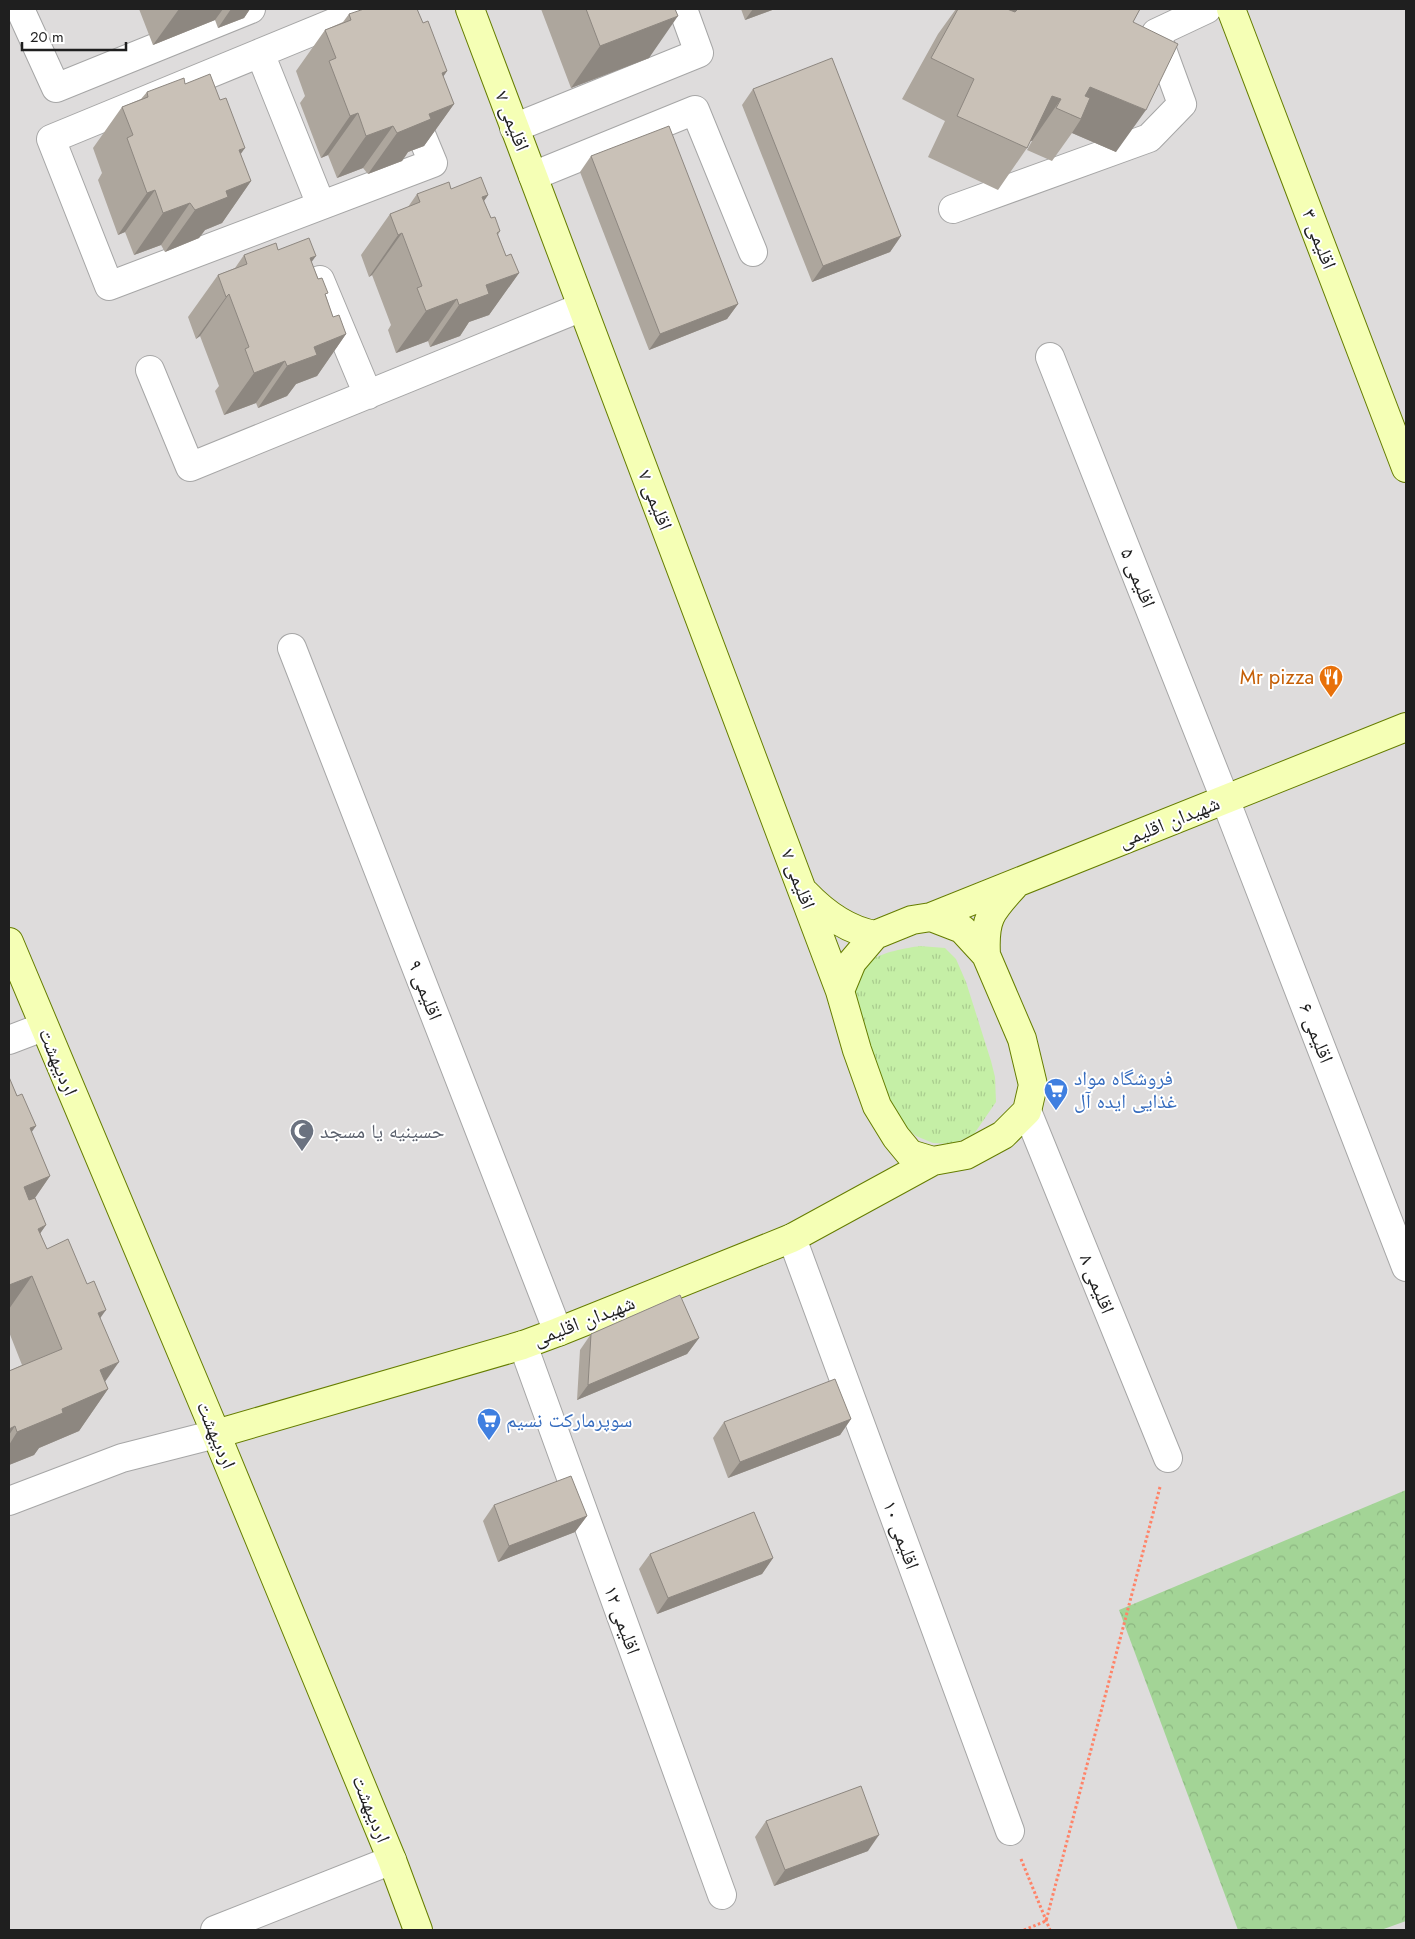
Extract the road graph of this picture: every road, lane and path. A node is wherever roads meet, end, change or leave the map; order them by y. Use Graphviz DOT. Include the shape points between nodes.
graph roads {
  1 [pos="20,9"];
  2 [pos="251,9"];
  3 [pos="470,9"];
  4 [pos="684,9"];
  5 [pos="1207,9"];
  6 [pos="1231,9"];
  7 [pos="371,15"];
  8 [pos="260,53"];
  9 [pos="181,86"];
  10 [pos="403,90"];
  11 [pos="191,113"];
  12 [pos="514,128"];
  13 [pos="533,176"];
  14 [pos="321,205"];
  15 [pos="953,209"];
  16 [pos="226,211"];
  17 [pos="235,238"];
  18 [pos="752,252"];
  19 [pos="320,280"];
  20 [pos="582,307"];
  21 [pos="1050,357"];
  22 [pos="150,370"];
  23 [pos="368,395"];
  24 [pos="1406,468"];
  25 [pos="292,648"];
  26 [pos="1406,727"];
  27 [pos="1225,799"];
  28 [pos="1018,882"];
  29 [pos="802,890"];
  30 [pos="931,917"];
  31 [pos="876,935"];
  32 [pos="9,942"];
  33 [pos="986,955"];
  34 [pos="840,991"];
  35 [pos="43,1027"];
  36 [pos="9,1040"];
  37 [pos="1027,1111"];
  38 [pos="933,1161"];
  39 [pos="792,1238"];
  40 [pos="1406,1267"];
  41 [pos="558,1332"];
  42 [pos="523,1345"];
  43 [pos="216,1434"];
  44 [pos="1168,1458"];
  45 [pos="9,1501"];
  46 [pos="1010,1831"];
  47 [pos="392,1860"];
  48 [pos="722,1895"];
  49 [pos="1046,1921"];
  50 [pos="215,1930"];
  51 [pos="418,1930"];
  52 [pos="1024,1930"];
  53 [pos="1050,1930"];
  1 -- 2 [label="street" via="56,88"];
  3 -- 12 [label="street, اقلیمی ۷"];
  4 -- 12 [label="street" via="699,52"];
  5 -- 15 [label="street" via="1156,33 1182,104 1149,138"];
  6 -- 24 [label="street, اقلیمی ۳"];
  7 -- 8 [label="street"];
  8 -- 9 [label="street"];
  8 -- 14 [label="street"];
  9 -- 11 [label="street"];
  9 -- 17 [label="street" via="51,139 109,286"];
  10 -- 14 [label="street" via="433,163"];
  12 -- 13 [label="street, اقلیمی ۷"];
  13 -- 18 [label="street" via="695,110"];
  13 -- 20 [label="street, اقلیمی ۷"];
  14 -- 17 [label="street"];
  16 -- 17 [label="street"];
  19 -- 23 [label="street"];
  20 -- 23 [label="street"];
  20 -- 29 [label="street, اقلیمی ۷"];
  21 -- 27 [label="street, اقلیمی ۵"];
  22 -- 23 [label="street" via="190,467"];
  25 -- 41 [label="street, اقلیمی ۹"];
  26 -- 27 [label="street, شهیدان اقلیمی"];
  27 -- 28 [label="street, شهیدان اقلیمی"];
  27 -- 40 [label="street, اقلیمی ۶"];
  28 -- 30 [label="street, شهیدان اقلیمی"];
  28 -- 33 [label="street" via="990,915 985,935"];
  29 -- 31 [label="street" via="837,920"];
  29 -- 34 [label="street, اقلیمی ۷"];
  30 -- 31 [label="street, شهیدان اقلیمی" via="912,920"];
  30 -- 33 [label="street" via="962,929"];
  31 -- 34 [label="street" via="852,962"];
  32 -- 35 [label="street, اردیبهشت"];
  33 -- 37 [label="street" via="1022,1040 1032,1085"];
  34 -- 38 [label="street, اقلیمی ۷" via="877,1106 910,1154"];
  35 -- 36 [label="street"];
  35 -- 43 [label="street, اردیبهشت"];
  37 -- 38 [label="street" via="1003,1135 966,1154"];
  37 -- 44 [label="street, اقلیمی ۸"];
  38 -- 39 [label="street, شهیدان اقلیمی"];
  39 -- 41 [label="street, شهیدان اقلیمی"];
  39 -- 46 [label="street, اقلیمی ۱۰"];
  41 -- 42 [label="street, شهیدان اقلیمی"];
  42 -- 43 [label="street, شهیدان اقلیمی"];
  42 -- 48 [label="street, اقلیمی ۱۲"];
  43 -- 45 [label="street" via="122,1458"];
  43 -- 47 [label="street, اردیبهشت"];
  44 -- 49 [label="path"];
  46 -- 49 [label="path"];
  47 -- 50 [label="street"];
  47 -- 51 [label="street, اردیبهشت"];
  49 -- 52 [label="path"];
  49 -- 53 [label="path"];
}
